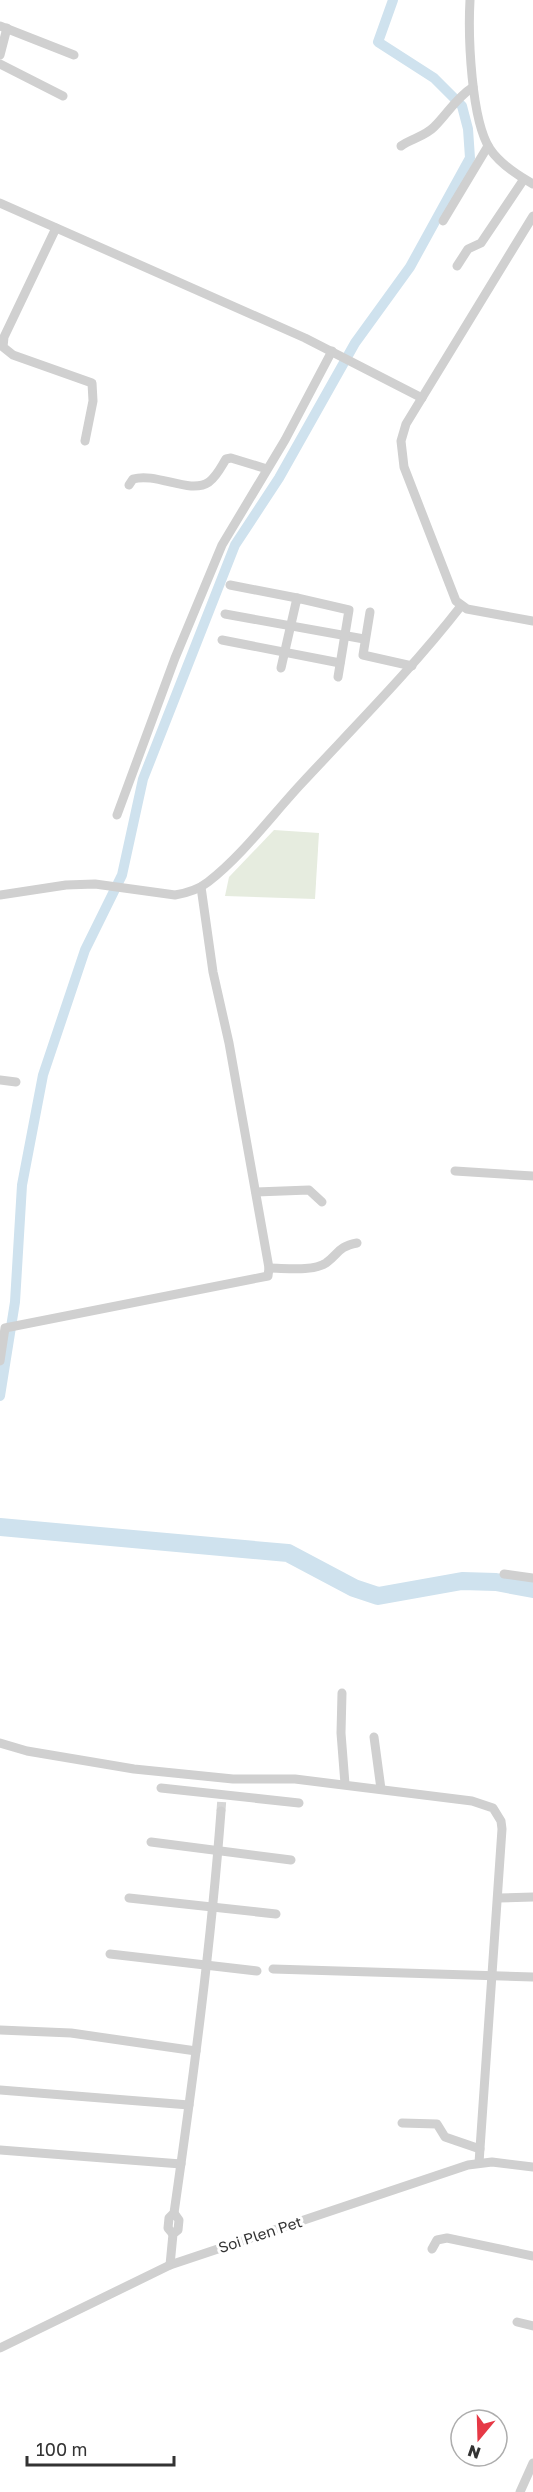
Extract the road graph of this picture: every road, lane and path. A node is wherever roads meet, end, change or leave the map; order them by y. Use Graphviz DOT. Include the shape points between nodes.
graph roads {
  1 [pos="470,0"];
  2 [pos="4,27"];
  3 [pos="0,55"];
  4 [pos="74,55"];
  5 [pos="0,64"];
  6 [pos="473,87"];
  7 [pos="63,96"];
  8 [pos="401,146"];
  9 [pos="488,146"];
  10 [pos="529,182"];
  11 [pos="0,203"];
  12 [pos="533,216"];
  13 [pos="443,221"];
  14 [pos="57,228"];
  15 [pos="458,267"];
  16 [pos="334,352"];
  17 [pos="422,398"];
  18 [pos="85,441"];
  19 [pos="267,469"];
  20 [pos="129,485"];
  21 [pos="230,585"];
  22 [pos="297,598"];
  23 [pos="461,606"];
  24 [pos="370,612"];
  25 [pos="225,614"];
  26 [pos="533,621"];
  27 [pos="292,626"];
  28 [pos="345,635"];
  29 [pos="364,639"];
  30 [pos="222,640"];
  31 [pos="286,652"];
  32 [pos="340,663"];
  33 [pos="412,666"];
  34 [pos="281,668"];
  35 [pos="338,677"];
  36 [pos="117,815"];
  37 [pos="201,887"];
  38 [pos="0,895"];
  39 [pos="0,1080"];
  40 [pos="16,1082"];
  41 [pos="455,1171"];
  42 [pos="533,1176"];
  43 [pos="256,1191"];
  44 [pos="322,1202"];
  45 [pos="357,1243"];
  46 [pos="269,1268"];
  47 [pos="0,1361"];
  48 [pos="504,1574"];
  49 [pos="533,1578"];
  50 [pos="342,1693"];
  51 [pos="374,1737"];
  52 [pos="0,1743"];
  53 [pos="224,1778"];
  54 [pos="345,1784"];
  55 [pos="161,1788"];
  56 [pos="381,1789"];
  57 [pos="222,1796"];
  58 [pos="299,1803"];
  59 [pos="221,1811"];
  60 [pos="151,1842"];
  61 [pos="218,1851"];
  62 [pos="291,1860"];
  63 [pos="533,1897"];
  64 [pos="129,1898"];
  65 [pos="498,1898"];
  66 [pos="213,1908"];
  67 [pos="276,1914"];
  68 [pos="110,1954"];
  69 [pos="206,1966"];
  70 [pos="273,1969"];
  71 [pos="257,1971"];
  72 [pos="494,1976"];
  73 [pos="533,1977"];
  74 [pos="0,2030"];
  75 [pos="196,2051"];
  76 [pos="0,2090"];
  77 [pos="189,2104"];
  78 [pos="402,2123"];
  79 [pos="480,2149"];
  80 [pos="0,2150"];
  81 [pos="479,2163"];
  82 [pos="181,2164"];
  83 [pos="533,2167"];
  84 [pos="432,2249"];
  85 [pos="533,2256"];
  86 [pos="170,2265"];
  87 [pos="517,2322"];
  88 [pos="533,2326"];
  89 [pos="0,2348"];
  90 [pos="533,2463"];
  91 [pos="520,2492"];
  1 -- 6 [label="street"];
  2 -- 3 [label="street"];
  2 -- 4 [label="street"];
  5 -- 7 [label="street"];
  6 -- 8 [label="street" via="460,95 433,128"];
  6 -- 9 [label="street"];
  9 -- 10 [label="street" via="498,159"];
  9 -- 13 [label="street"];
  10 -- 15 [label="street" via="481,243 468,249"];
  11 -- 14 [label="street"];
  12 -- 17 [label="street"];
  14 -- 16 [label="street"];
  14 -- 18 [label="street" via="4,337 3,347 12,355 92,383 93,401"];
  16 -- 17 [label="street"];
  16 -- 19 [label="street"];
  17 -- 23 [label="street" via="406,424 401,453 452,593"];
  19 -- 20 [label="street" via="231,458 226,459 211,481 199,486 145,476 133,479"];
  19 -- 36 [label="street" via="222,545"];
  21 -- 22 [label="street"];
  22 -- 27 [label="street"];
  22 -- 28 [label="street" via="349,610"];
  23 -- 26 [label="street"];
  23 -- 33 [label="street"];
  24 -- 29 [label="street"];
  25 -- 27 [label="street"];
  27 -- 28 [label="street"];
  27 -- 31 [label="street"];
  28 -- 29 [label="street"];
  28 -- 32 [label="street"];
  29 -- 33 [label="street" via="363,655"];
  30 -- 31 [label="street"];
  31 -- 32 [label="street"];
  31 -- 34 [label="street"];
  32 -- 35 [label="street"];
  33 -- 37 [label="street"];
  37 -- 38 [label="street" via="175,895 66,885"];
  37 -- 43 [label="street" via="213,972"];
  39 -- 40 [label="street"];
  41 -- 42 [label="street"];
  43 -- 44 [label="street" via="309,1190"];
  43 -- 46 [label="street"];
  45 -- 46 [label="street" via="343,1246 317,1267"];
  46 -- 47 [label="street" via="268,1276 261,1279 5,1328"];
  48 -- 49 [label="street"];
  50 -- 54 [label="street"];
  51 -- 56 [label="street"];
  52 -- 53 [label="street" via="59,1757"];
  53 -- 54 [label="street"];
  53 -- 57 [label="street"];
  54 -- 56 [label="street"];
  55 -- 57 [label="street"];
  56 -- 65 [label="street" via="472,1801 493,1808 502,1829"];
  57 -- 58 [label="street"];
  59 -- 61 [label="street"];
  60 -- 61 [label="street"];
  61 -- 62 [label="street"];
  61 -- 66 [label="street"];
  63 -- 65 [label="street"];
  64 -- 66 [label="street"];
  65 -- 72 [label="street"];
  66 -- 67 [label="street"];
  66 -- 69 [label="street"];
  68 -- 69 [label="street"];
  69 -- 71 [label="street"];
  69 -- 75 [label="street"];
  70 -- 72 [label="street"];
  72 -- 73 [label="street"];
  72 -- 79 [label="street"];
  74 -- 75 [label="street" via="71,2033"];
  75 -- 77 [label="street"];
  76 -- 77 [label="street"];
  77 -- 82 [label="street"];
  78 -- 79 [label="street" via="437,2124 445,2137"];
  79 -- 81 [label="street"];
  80 -- 82 [label="street"];
  81 -- 83 [label="street, Soi Plen Pet"];
  81 -- 86 [label="street, Soi Plen Pet"];
  82 -- 86 [label="street" via="174,2213 179,2220 173,2234"];
  84 -- 85 [label="street" via="437,2240 447,2238"];
  86 -- 89 [label="street, Soi Plen Pet"];
  87 -- 88 [label="street"];
  90 -- 91 [label="street"];
}
